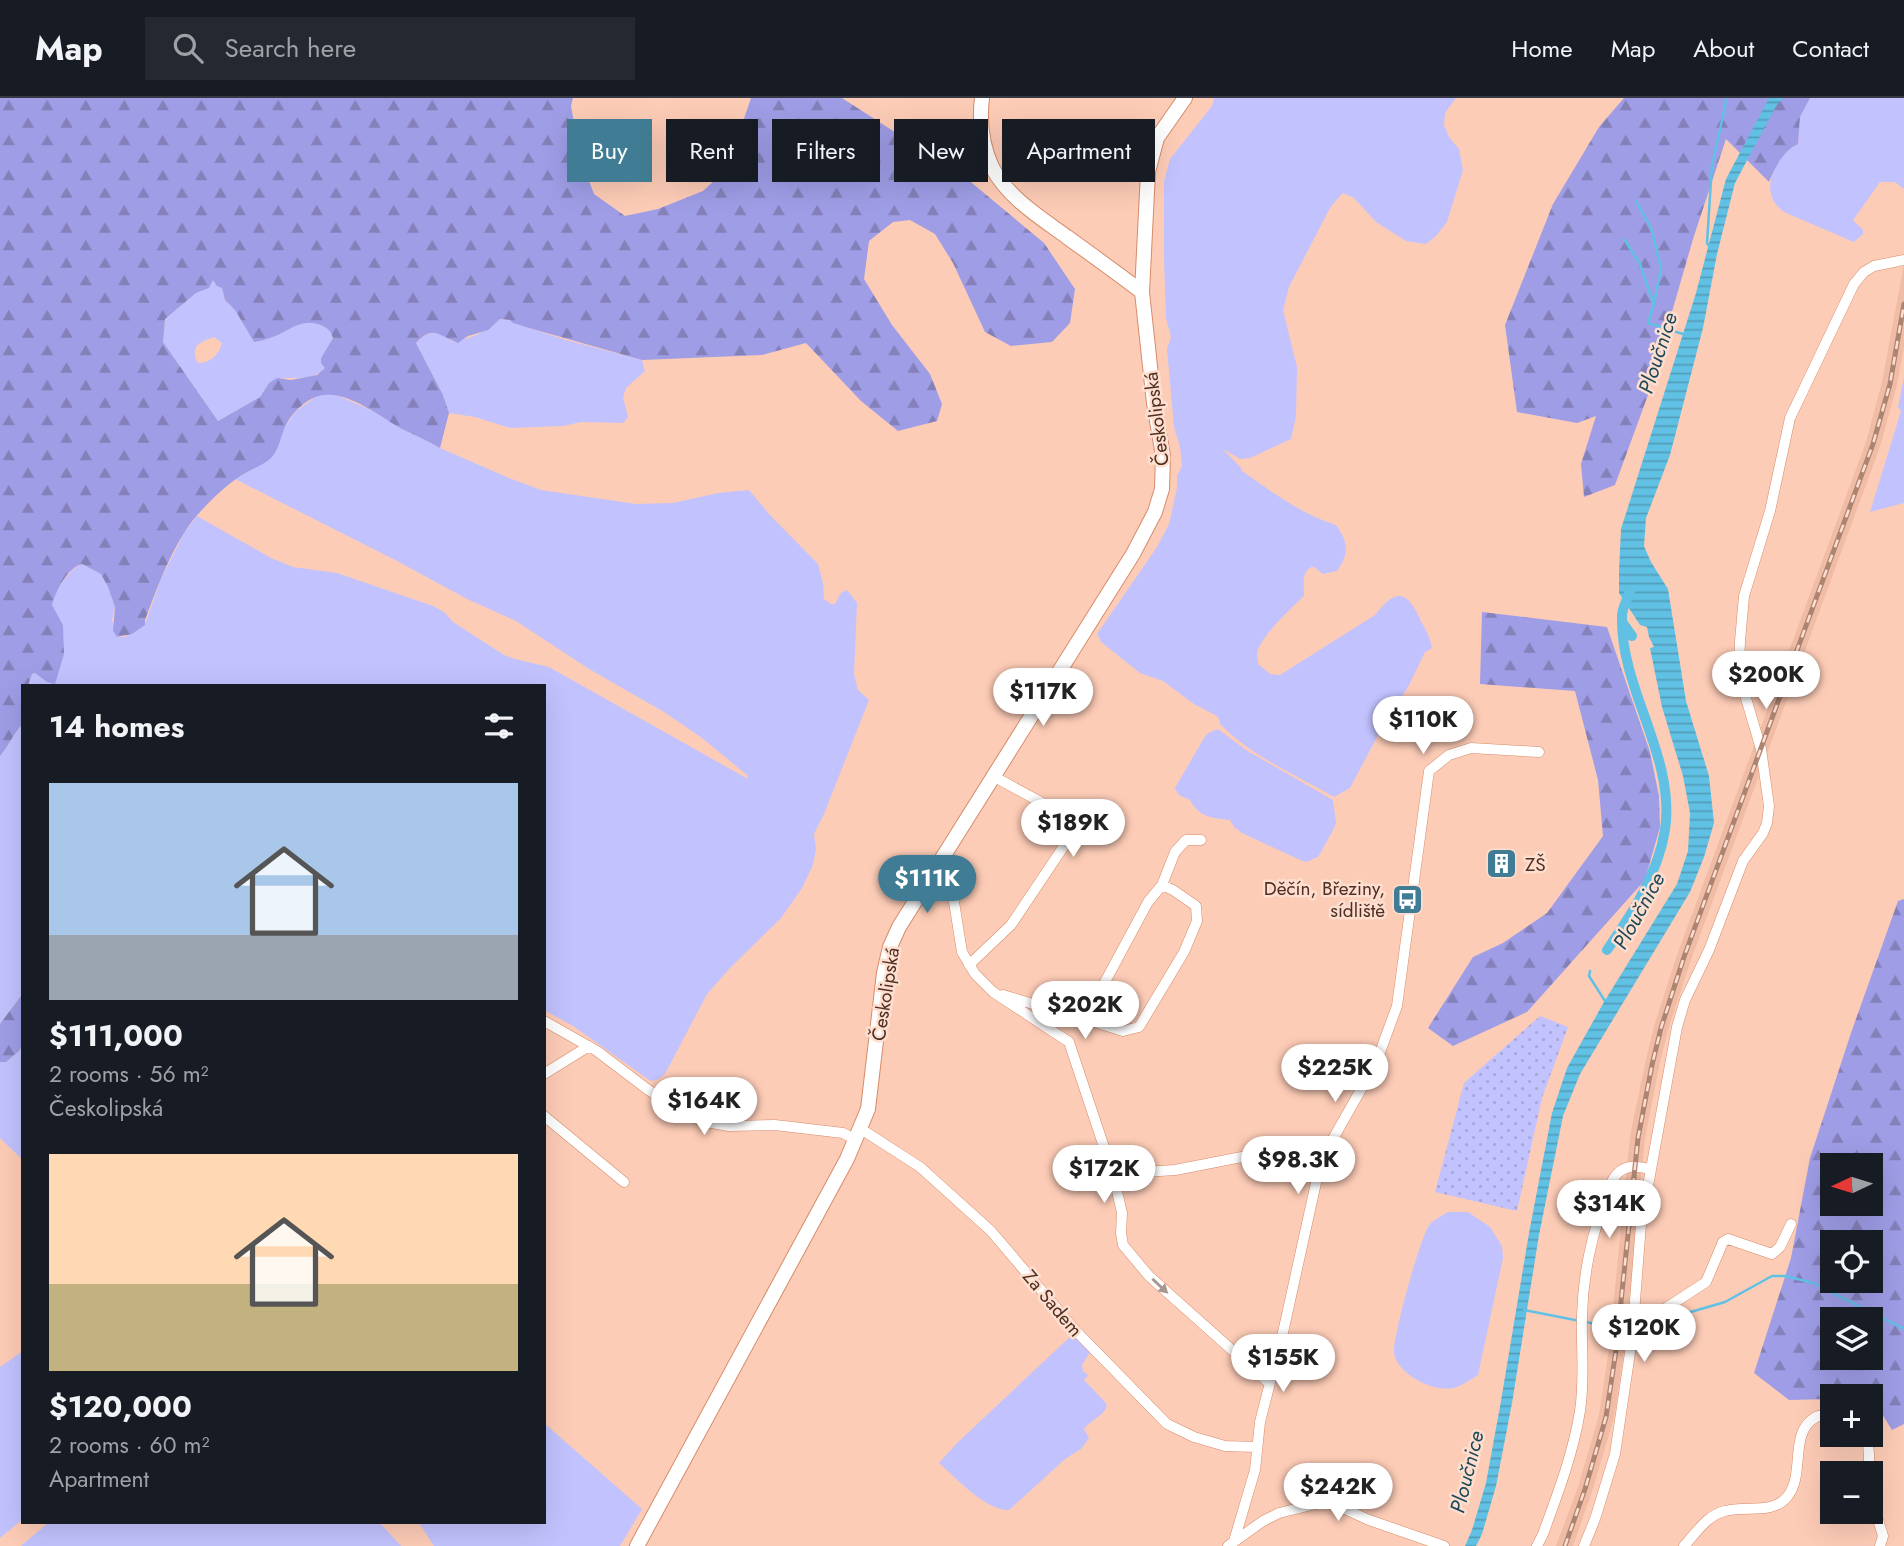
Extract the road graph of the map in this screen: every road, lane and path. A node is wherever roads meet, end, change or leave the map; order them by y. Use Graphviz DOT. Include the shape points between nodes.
graph roads {
  1 [pos="982,98"];
  2 [pos="1185,98"];
  3 [pos="1904,260"];
  4 [pos="1142,292"];
  5 [pos="1539,752"];
  6 [pos="993,776"];
  7 [pos="1201,840"];
  8 [pos="941,859"];
  9 [pos="1163,885"];
  10 [pos="970,965"];
  11 [pos="993,992"];
  12 [pos="1087,1020"];
  13 [pos="546,1022"];
  14 [pos="589,1046"];
  15 [pos="546,1073"];
  16 [pos="546,1118"];
  17 [pos="858,1134"];
  18 [pos="1321,1160"];
  19 [pos="1650,1169"];
  20 [pos="1113,1174"];
  21 [pos="624,1182"];
  22 [pos="1791,1224"];
  23 [pos="1634,1321"];
  24 [pos="1269,1383"];
  25 [pos="1820,1416"];
  26 [pos="1257,1447"];
  27 [pos="1245,1505"];
  28 [pos="1263,1521"];
  29 [pos="1879,1524"];
  30 [pos="1231,1544"];
  31 [pos="637,1546"];
  32 [pos="1443,1546"];
  33 [pos="1537,1546"];
  34 [pos="1584,1546"];
  35 [pos="1684,1546"];
  36 [pos="1881,1546"];
  1 -- 4 [label="main road" via="986,152 1009,189"];
  2 -- 4 [label="main road, Českolipská" via="1157,138 1148,172"];
  3 -- 19 [label="street" via="1874,266 1854,284 1790,418 1770,511 1744,596 1740,641 1743,688 1761,750 1767,823 1744,861 1685,1000"];
  4 -- 6 [label="main road, Českolipská" via="1163,456 1162,489 1155,512"];
  5 -- 18 [label="street" via="1471,748 1449,755 1429,771 1397,1006 1376,1063"];
  6 -- 8 [label="main road, Českolipská"];
  6 -- 10 [label="street" via="1046,805 1072,823 1074,831 1011,925"];
  7 -- 9 [label="street" via="1186,840 1175,852"];
  8 -- 10 [label="street" via="950,877 962,953"];
  8 -- 17 [label="main road, Českolipská" via="890,947 868,1109"];
  9 -- 12 [label="street" via="1148,902"];
  9 -- 12 [label="street" via="1196,906 1196,921 1184,952 1139,1027 1124,1031"];
  10 -- 11 [label="street"];
  11 -- 12 [label="street"];
  11 -- 20 [label="street" via="1069,1042"];
  13 -- 14 [label="street, Za Sadem"];
  14 -- 15 [label="street"];
  14 -- 17 [label="street, Za Sadem" via="677,1110 706,1122"];
  16 -- 21 [label="street"];
  17 -- 26 [label="street, Za Sadem" via="920,1167 991,1231 1076,1331 1167,1424 1225,1446"];
  17 -- 31 [label="main road, Českolipská"];
  18 -- 20 [label="street" via="1289,1148 1175,1170"];
  18 -- 24 [label="street"];
  19 -- 23 [label="street"];
  19 -- 33 [label="street" via="1634,1166 1618,1173 1595,1232 1582,1316 1577,1430"];
  20 -- 24 [label="street, one-way" via="1123,1245 1149,1276"];
  22 -- 23 [label="street" via="1772,1254 1728,1239 1723,1242 1706,1282 1663,1310"];
  23 -- 34 [label="street" via="1615,1454"];
  24 -- 26 [label="street"];
  25 -- 35 [label="street" via="1807,1424 1796,1478 1782,1503 1725,1511 1710,1518"];
  26 -- 27 [label="street"];
  27 -- 28 [label="street"];
  27 -- 30 [label="street"];
  28 -- 30 [label="street"];
  28 -- 32 [label="street" via="1314,1504 1334,1504"];
  29 -- 36 [label="street"];
}
